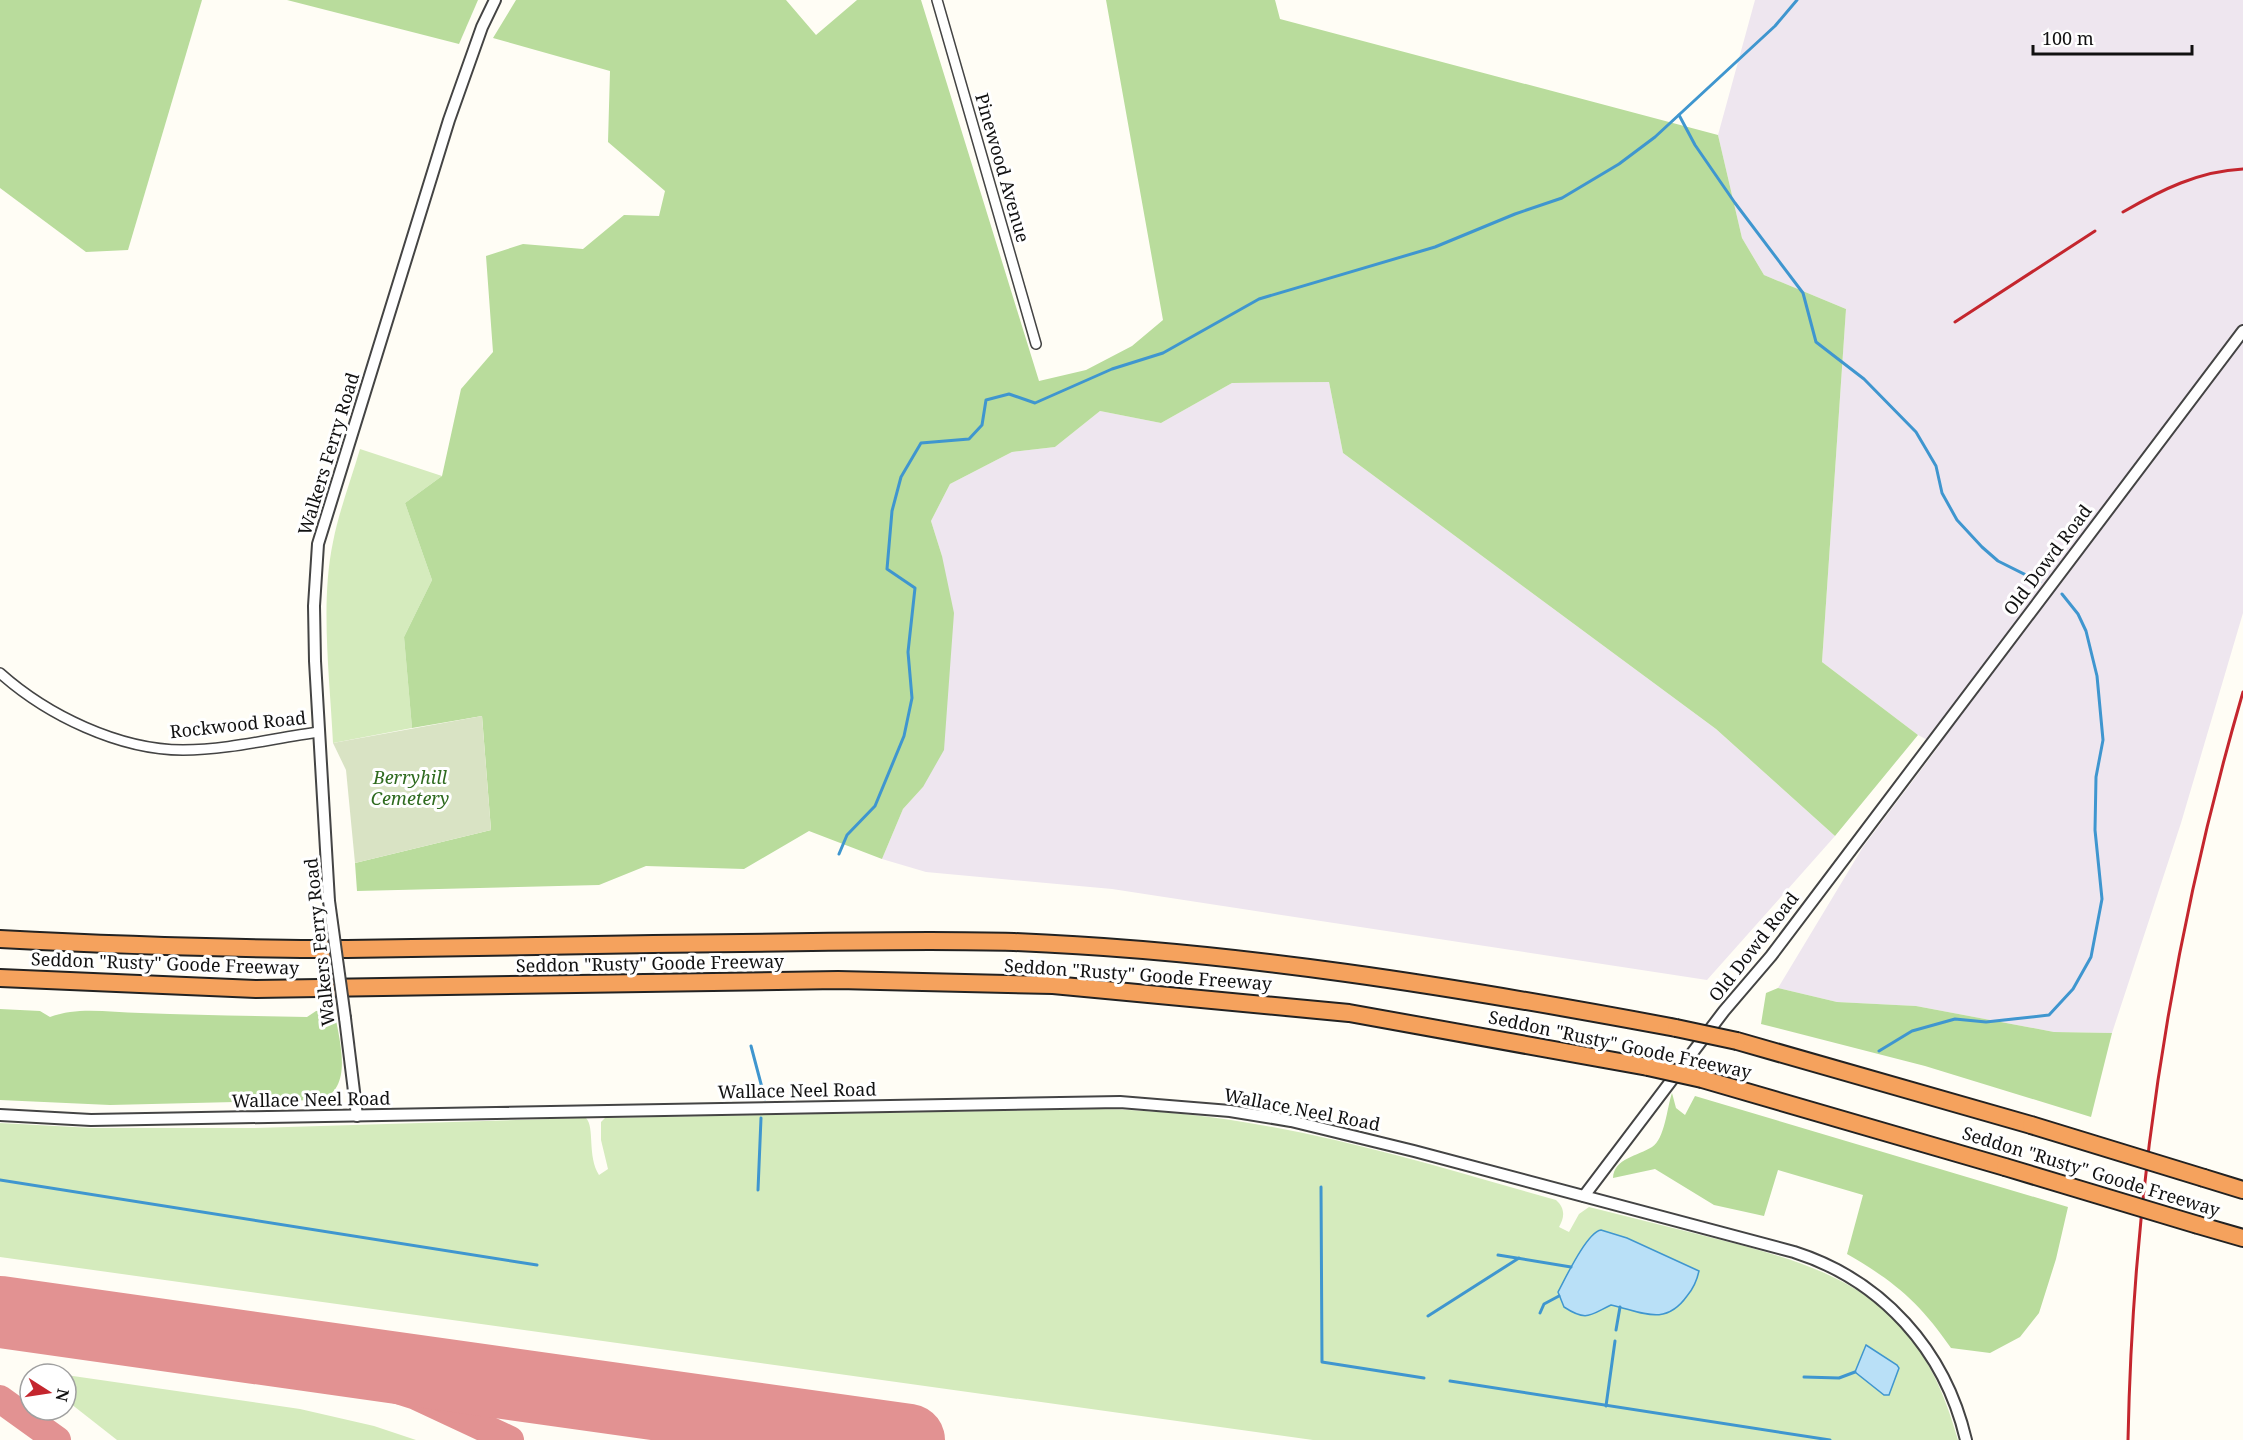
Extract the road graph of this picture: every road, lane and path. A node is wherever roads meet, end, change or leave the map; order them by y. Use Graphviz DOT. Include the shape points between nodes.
graph roads {
  1 [pos="495,0"];
  2 [pos="937,0"];
  3 [pos="2243,331"];
  4 [pos="1036,344"];
  5 [pos="0,673"];
  6 [pos="319,732"];
  7 [pos="0,939"];
  8 [pos="0,978"];
  9 [pos="0,1115"];
  10 [pos="357,1116"];
  11 [pos="2243,1190"];
  12 [pos="1584,1196"];
  13 [pos="2243,1239"];
  14 [pos="1966,1440"];
  1 -- 6 [label="street, Walkers Ferry Road" via="453,110 318,544 314,606"];
  2 -- 4 [label="street, Pinewood Avenue"];
  3 -- 12 [label="street, Old Dowd Road" via="1771,956 1717,1020"];
  5 -- 6 [label="street, Rockwood Road" via="30,698 63,716 121,739 164,750 210,748"];
  6 -- 10 [label="street, Walkers Ferry Road, bridge" via="329,901"];
  7 -- 11 [label="highway, Seddon \"Rusty\" Goode Freeway, bridge" via="345,949 765,942 1024,943 1211,956 1511,997 1737,1041"];
  8 -- 13 [label="highway, Seddon \"Rusty\" Goode Freeway, bridge" via="256,988 838,980 1053,985 1349,1013 1702,1079"];
  9 -- 10 [label="street, Wallace Neel Road" via="91,1120"];
  10 -- 12 [label="street, Wallace Neel Road" via="1155,1104 1291,1121"];
  12 -- 14 [label="street" via="1794,1252 1854,1278 1892,1308 1926,1347 1942,1372"];
}
